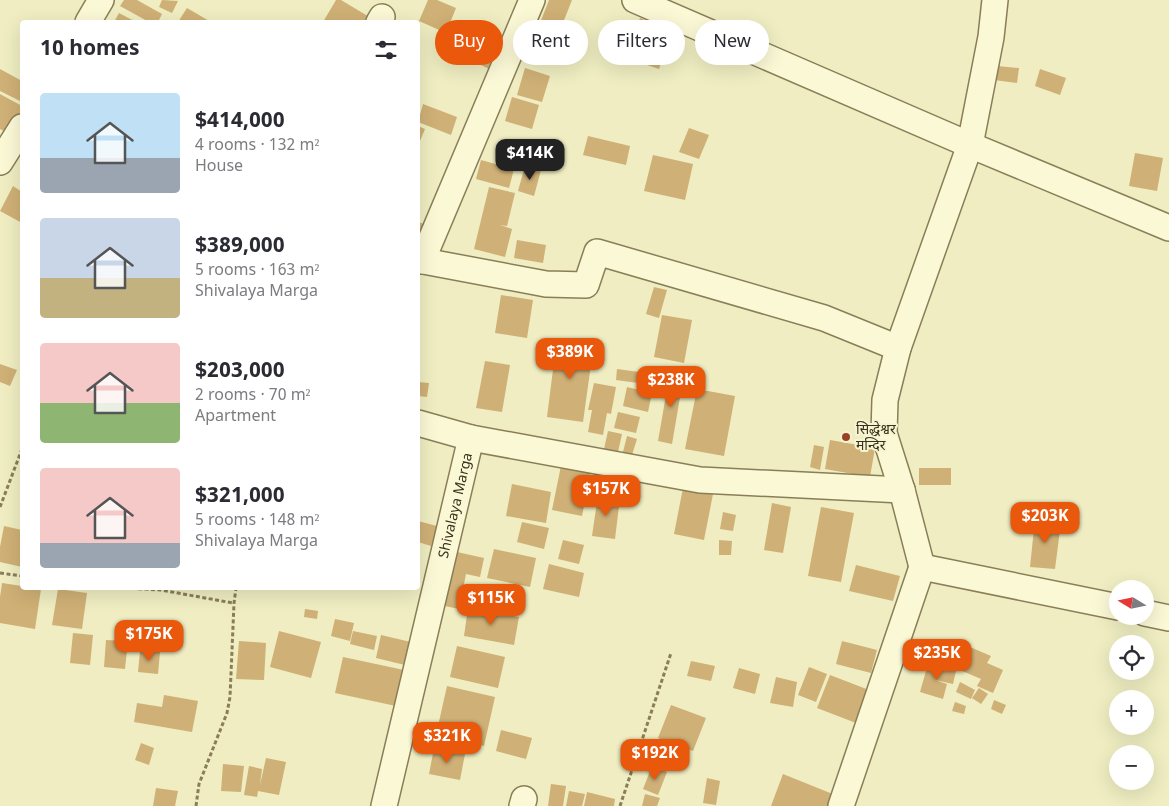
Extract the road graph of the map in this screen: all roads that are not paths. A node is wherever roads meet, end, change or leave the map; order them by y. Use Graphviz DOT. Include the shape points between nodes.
graph roads {
  1 [pos="101,0"];
  2 [pos="532,0"];
  3 [pos="635,0"];
  4 [pos="995,0"];
  5 [pos="89,20"];
  6 [pos="20,130"];
  7 [pos="970,145"];
  8 [pos="0,162"];
  9 [pos="1169,228"];
  10 [pos="420,261"];
  11 [pos="898,348"];
  12 [pos="420,424"];
  13 [pos="471,438"];
  14 [pos="902,490"];
  15 [pos="922,567"];
  16 [pos="1109,605"];
  17 [pos="1154,615"];
  18 [pos="1169,618"];
  19 [pos="384,806"];
  20 [pos="841,806"];
  1 -- 5 [label="street"];
  2 -- 10 [label="street"];
  3 -- 7 [label="street"];
  4 -- 7 [label="street" via="991,38"];
  6 -- 8 [label="street"];
  7 -- 9 [label="street"];
  7 -- 11 [label="street"];
  10 -- 11 [label="street" via="546,284 586,285 597,252 824,318"];
  11 -- 14 [label="street" via="885,400 884,433"];
  12 -- 13 [label="street"];
  13 -- 14 [label="street" via="700,480"];
  13 -- 19 [label="street, Shivalaya Marga"];
  14 -- 15 [label="street"];
  15 -- 16 [label="street"];
  15 -- 20 [label="street"];
  17 -- 18 [label="street"];
}
